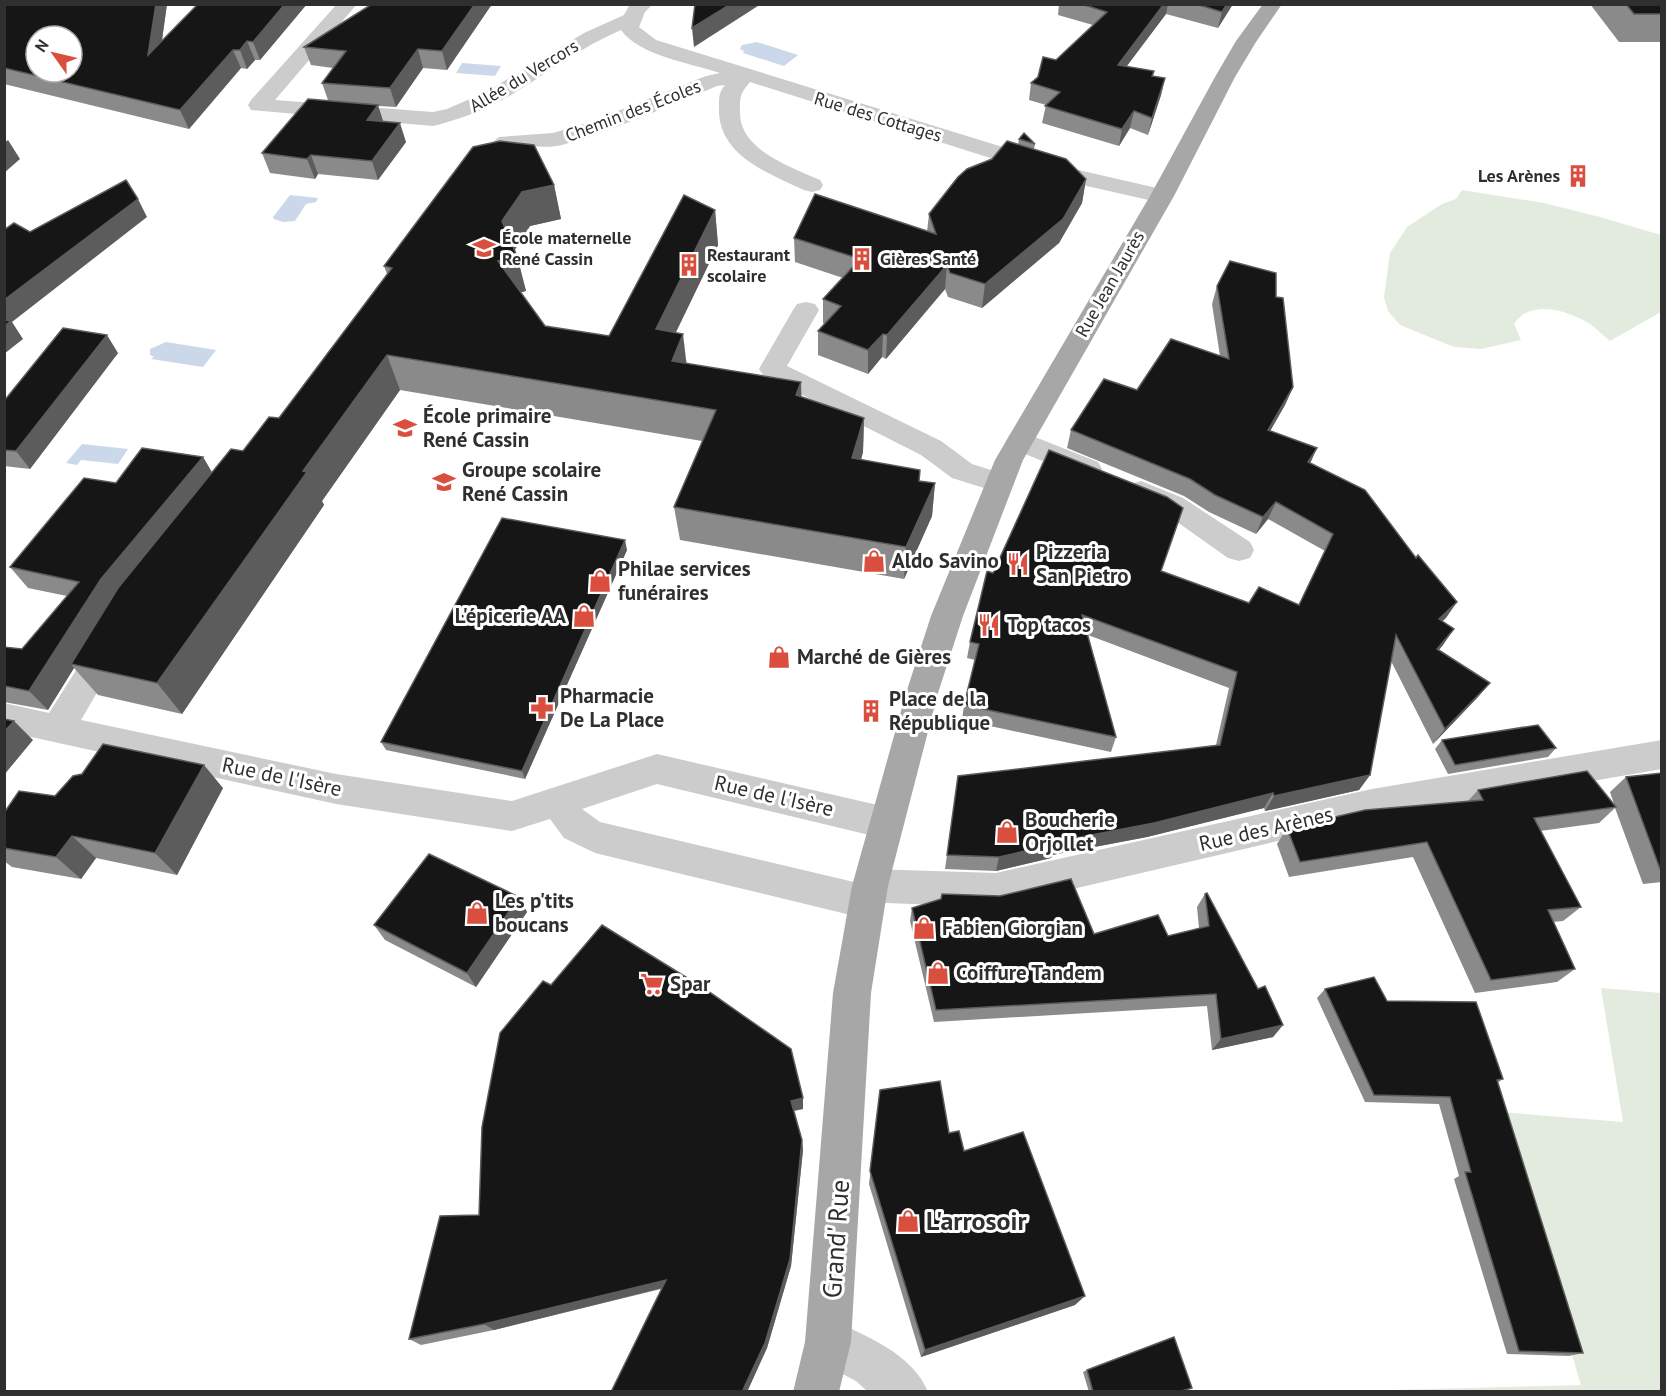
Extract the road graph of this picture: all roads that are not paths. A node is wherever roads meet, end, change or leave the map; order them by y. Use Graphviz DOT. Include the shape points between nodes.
graph roads {
  1 [pos="348,4"];
  2 [pos="1273,4"];
  3 [pos="638,12"];
  4 [pos="744,76"];
  5 [pos="462,184"];
  6 [pos="812,185"];
  7 [pos="1162,196"];
  8 [pos="806,310"];
  9 [pos="1020,441"];
  10 [pos="1000,483"];
  11 [pos="1239,550"];
  12 [pos="124,620"];
  13 [pos="4,717"];
  14 [pos="57,729"];
  15 [pos="1662,754"];
  16 [pos="559,800"];
  17 [pos="886,823"];
  18 [pos="869,894"];
  19 [pos="828,1342"];
  20 [pos="816,1392"];
  21 [pos="905,1392"];
  1 -- 3 [label="street, Allée du Vercors" via="260,105 433,119 459,114"];
  2 -- 7 [label="main road, Rue Jean Jaurès" via="1225,77"];
  3 -- 4 [label="street, Rue des Cottages" via="629,27 649,44"];
  4 -- 5 [label="street, Chemin des Écoles" via="713,80 598,127 555,140 507,142 476,165"];
  4 -- 6 [label="street" via="730,92 729,121 736,136 760,161"];
  4 -- 7 [label="street, Rue des Cottages" via="1068,175"];
  7 -- 9 [label="main road, Rue Jean Jaurès"];
  8 -- 10 [label="street" via="772,369 931,448 962,471"];
  9 -- 10 [label="main road, Rue Jean Jaurès"];
  9 -- 11 [label="street" via="1173,505"];
  10 -- 17 [label="main road, Rue Jean Jaurès" via="922,693"];
  12 -- 14 [label="street"];
  13 -- 14 [label="street, Rue de l'Isère"];
  14 -- 16 [label="street, Rue de l'Isère" via="336,789 512,816"];
  15 -- 18 [label="street, Rue des Arènes" via="1372,804 996,890"];
  16 -- 17 [label="street, Rue de l'Isère" via="657,769"];
  16 -- 18 [label="street" via="566,818 595,837"];
  17 -- 18 [label="main road, Grand' Rue"];
  18 -- 19 [label="main road, Grand' Rue" via="852,993"];
  19 -- 20 [label="main road, Grand' Rue"];
  19 -- 21 [label="street" via="872,1365"];
}
